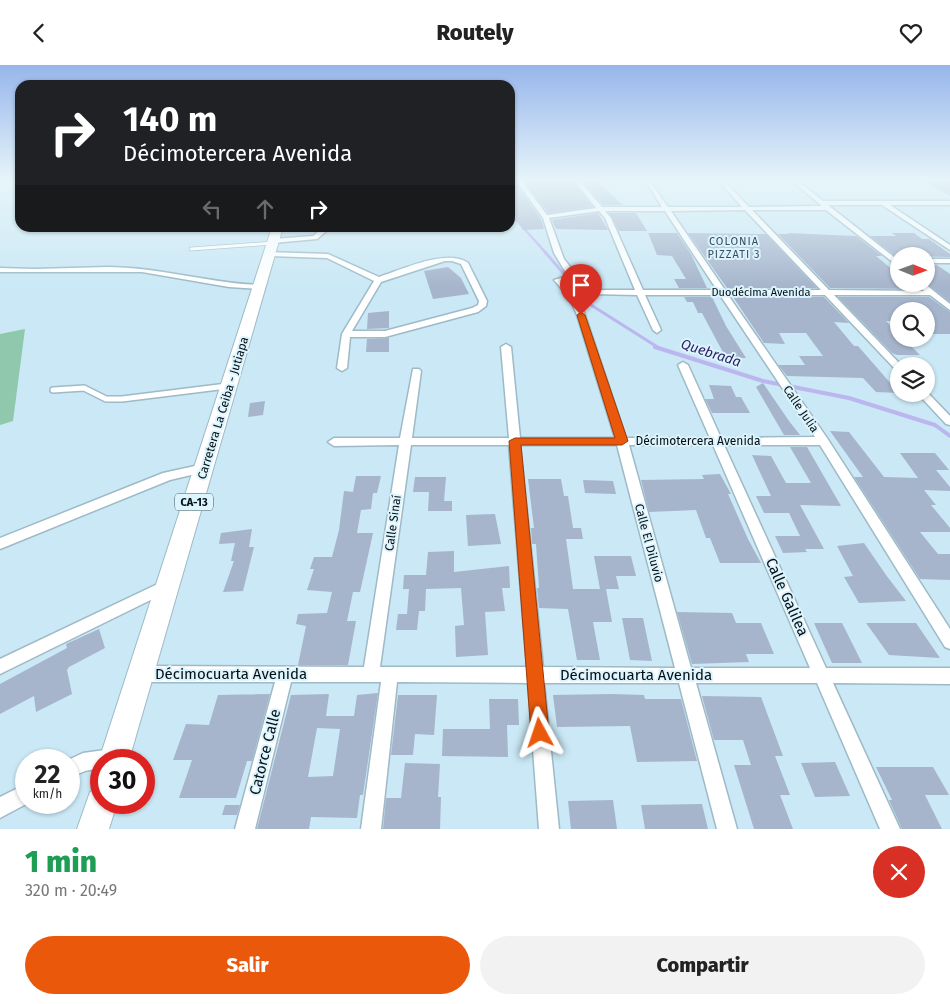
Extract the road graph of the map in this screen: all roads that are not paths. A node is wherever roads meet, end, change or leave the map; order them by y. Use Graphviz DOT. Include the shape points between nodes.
graph roads {
  1 [pos="554,216"];
  2 [pos="606,216"];
  3 [pos="671,216"];
  4 [pos="754,216"];
  5 [pos="838,216"];
  6 [pos="901,216"];
  7 [pos="545,217"];
  8 [pos="323,232"];
  9 [pos="274,241"];
  10 [pos="191,249"];
  11 [pos="950,249"];
  12 [pos="890,257"];
  13 [pos="935,261"];
  14 [pos="950,261"];
  15 [pos="0,270"];
  16 [pos="568,278"];
  17 [pos="378,280"];
  18 [pos="259,287"];
  19 [pos="826,291"];
  20 [pos="591,292"];
  21 [pos="640,292"];
  22 [pos="721,292"];
  23 [pos="890,292"];
  24 [pos="932,293"];
  25 [pos="950,308"];
  26 [pos="657,330"];
  27 [pos="346,334"];
  28 [pos="506,347"];
  29 [pos="890,359"];
  30 [pos="683,365"];
  31 [pos="342,368"];
  32 [pos="416,371"];
  33 [pos="229,386"];
  34 [pos="53,390"];
  35 [pos="931,402"];
  36 [pos="950,422"];
  37 [pos="334,441"];
  38 [pos="404,441"];
  39 [pos="515,441"];
  40 [pos="622,441"];
  41 [pos="717,441"];
  42 [pos="823,441"];
  43 [pos="204,468"];
  44 [pos="0,544"];
  45 [pos="168,585"];
  46 [pos="950,642"];
  47 [pos="0,667"];
  48 [pos="142,674"];
  49 [pos="285,674"];
  50 [pos="371,674"];
  51 [pos="390,674"];
  52 [pos="535,675"];
  53 [pos="685,675"];
  54 [pos="821,675"];
  55 [pos="950,676"];
  56 [pos="118,749"];
  57 [pos="15,799"];
  58 [pos="0,808"];
  59 [pos="98,814"];
  60 [pos="93,829"];
  61 [pos="246,829"];
  62 [pos="371,829"];
  63 [pos="549,829"];
  64 [pos="727,829"];
  65 [pos="890,829"];
  1 -- 7 [label="street"];
  2 -- 21 [label="street"];
  3 -- 22 [label="street, Calle Julia"];
  4 -- 19 [label="street"];
  5 -- 12 [label="street"];
  6 -- 11 [label="street"];
  7 -- 16 [label="street, Calle El Diluvio"];
  8 -- 9 [label="street" via="316,238"];
  9 -- 10 [label="lane"];
  9 -- 17 [label="street" via="328,256"];
  9 -- 18 [label="main road, Carretera La Ceiba - Jutiapa / CA-13"];
  13 -- 14 [label="street"];
  15 -- 18 [label="street" via="128,269 238,287"];
  16 -- 20 [label="street, Calle El Diluvio"];
  16 -- 40 [label="street, Calle El Diluvio"];
  17 -- 27 [label="street"];
  17 -- 27 [label="street" via="444,259 454,259 464,263 483,301 482,306 385,334"];
  18 -- 33 [label="main road, Carretera La Ceiba - Jutiapa / CA-13"];
  19 -- 22 [label="street, Duodécima Avenida"];
  19 -- 23 [label="street, Duodécima Avenida"];
  19 -- 29 [label="street"];
  20 -- 21 [label="street, Duodécima Avenida"];
  21 -- 22 [label="street, Duodécima Avenida"];
  21 -- 26 [label="street"];
  22 -- 42 [label="street, Calle Julia"];
  24 -- 25 [label="street"];
  27 -- 31 [label="street"];
  28 -- 39 [label="street"];
  30 -- 41 [label="street, Calle Galilea"];
  32 -- 38 [label="street, Calle Sinaí"];
  33 -- 34 [label="lane" via="122,399 106,399 84,388"];
  33 -- 43 [label="main road, Carretera La Ceiba - Jutiapa / CA-13"];
  35 -- 36 [label="street"];
  37 -- 38 [label="street, Décimotercera Avenida"];
  38 -- 39 [label="street, Décimotercera Avenida"];
  38 -- 50 [label="street, Calle Sinaí"];
  39 -- 40 [label="street, Décimotercera Avenida"];
  39 -- 52 [label="street"];
  40 -- 41 [label="street, Décimotercera Avenida"];
  40 -- 53 [label="street, Calle El Diluvio"];
  41 -- 42 [label="street, Décimotercera Avenida"];
  41 -- 54 [label="street, Calle Galilea"];
  42 -- 46 [label="street, Calle Julia"];
  43 -- 44 [label="street" via="167,476"];
  43 -- 45 [label="main road, Carretera La Ceiba - Jutiapa / CA-13"];
  45 -- 47 [label="street"];
  45 -- 48 [label="main road, Carretera La Ceiba - Jutiapa / CA-13"];
  48 -- 49 [label="street, Décimocuarta Avenida"];
  48 -- 56 [label="main road, Carretera La Ceiba - Jutiapa / CA-13"];
  49 -- 50 [label="street, Décimocuarta Avenida"];
  49 -- 61 [label="street, Catorce Calle"];
  50 -- 51 [label="street, Décimocuarta Avenida"];
  51 -- 52 [label="street, Décimocuarta Avenida"];
  51 -- 62 [label="street"];
  52 -- 53 [label="street, Décimocuarta Avenida"];
  52 -- 63 [label="street"];
  53 -- 54 [label="street, Décimocuarta Avenida"];
  53 -- 64 [label="street, Calle El Diluvio"];
  54 -- 55 [label="street, Décimocuarta Avenida"];
  54 -- 65 [label="street, Calle Galilea"];
  57 -- 58 [label="street"];
  59 -- 60 [label="main road"];
}
